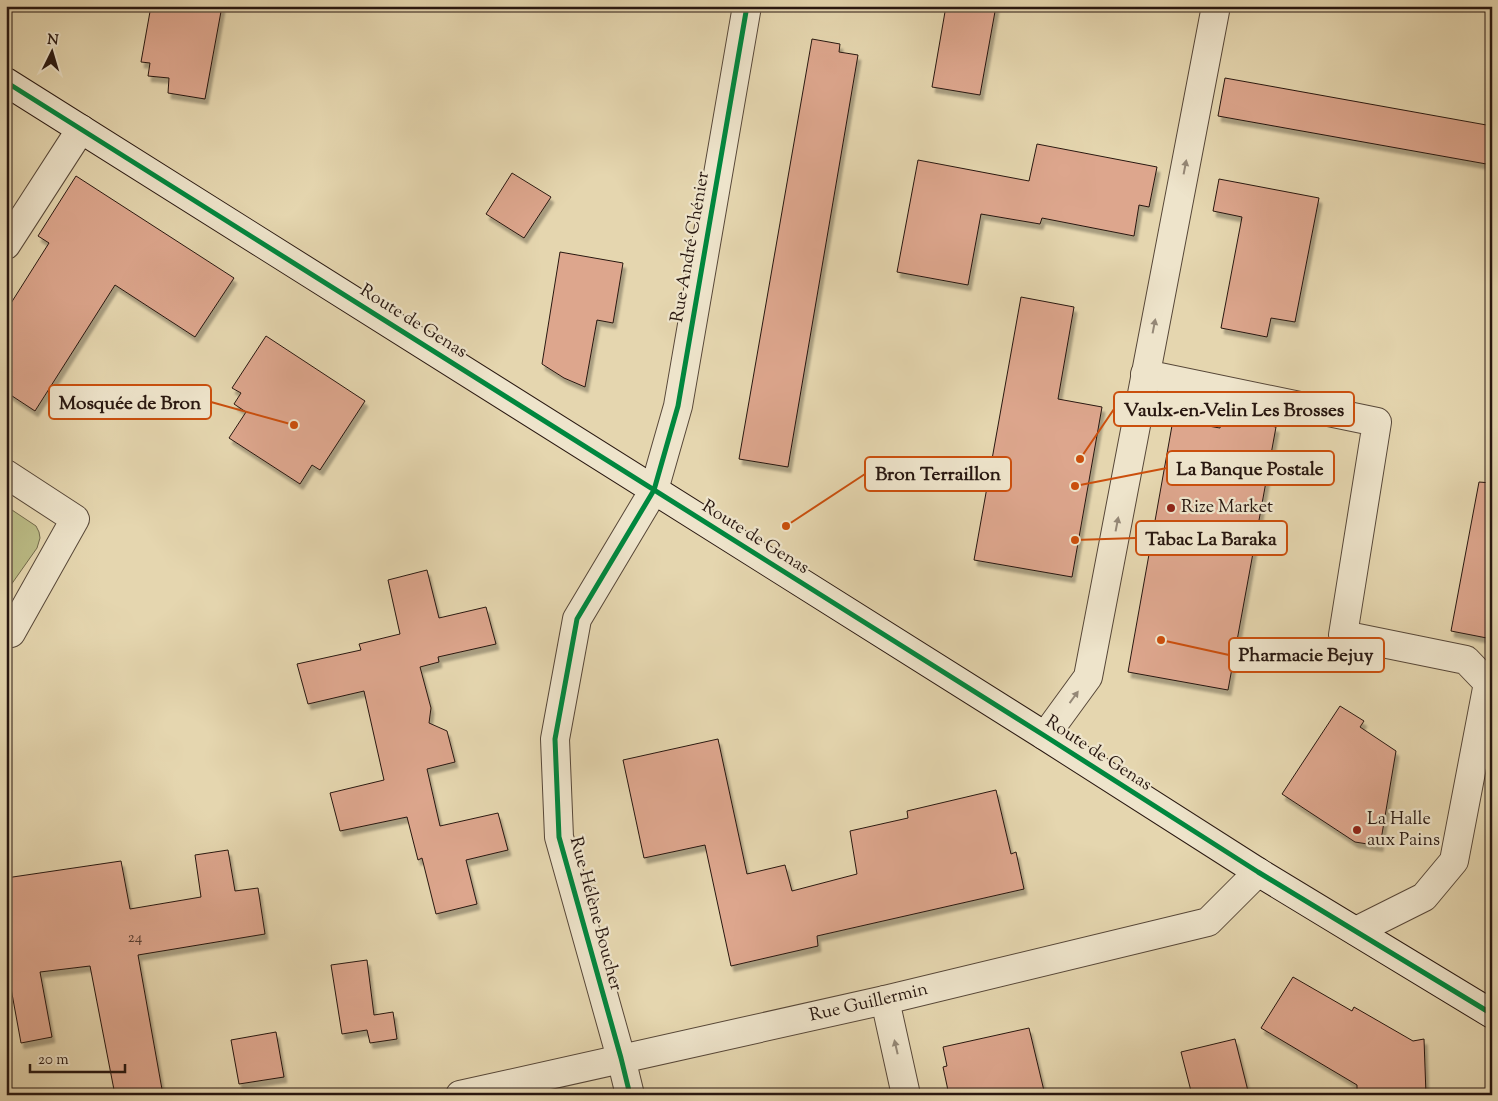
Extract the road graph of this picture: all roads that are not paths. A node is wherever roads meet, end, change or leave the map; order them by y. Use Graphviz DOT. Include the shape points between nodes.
graph roads {
  1 [pos="747,6"];
  2 [pos="1216,6"];
  3 [pos="6,82"];
  4 [pos="81,129"];
  5 [pos="6,245"];
  6 [pos="1145,374"];
  7 [pos="6,474"];
  8 [pos="654,490"];
  9 [pos="6,634"];
  10 [pos="1045,736"];
  11 [pos="1258,872"];
  12 [pos="1356,931"];
  13 [pos="885,1000"];
  14 [pos="1492,1014"];
  15 [pos="621,1058"];
  16 [pos="460,1095"];
  17 [pos="630,1095"];
  18 [pos="906,1095"];
  1 -- 8 [label="street, Rue André Chénier" via="678,406"];
  6 -- 2 [label="street, Route de Genas, one-way"];
  3 -- 4 [label="street, Route de Genas"];
  4 -- 5 [label="street"];
  4 -- 8 [label="street, Route de Genas"];
  10 -- 6 [label="street, Route de Genas, one-way" via="1088,677"];
  6 -- 12 [label="street" via="1377,422 1343,635 1466,660 1488,683 1454,861 1424,897"];
  7 -- 9 [label="street" via="75,519 11,633"];
  8 -- 10 [label="street, Route de Genas"];
  8 -- 15 [label="street, Rue Hélène Boucher" via="577,619 555,739 559,837"];
  10 -- 11 [label="street, Route de Genas"];
  11 -- 12 [label="street, Route de Genas"];
  11 -- 13 [label="street, Rue Guillermin" via="1208,922"];
  12 -- 14 [label="street, Route de Genas"];
  13 -- 15 [label="street, Rue Guillermin"];
  18 -- 13 [label="street, one-way"];
  15 -- 16 [label="street, Rue Guillermin"];
  15 -- 17 [label="street, Rue Hélène Boucher"];
}
